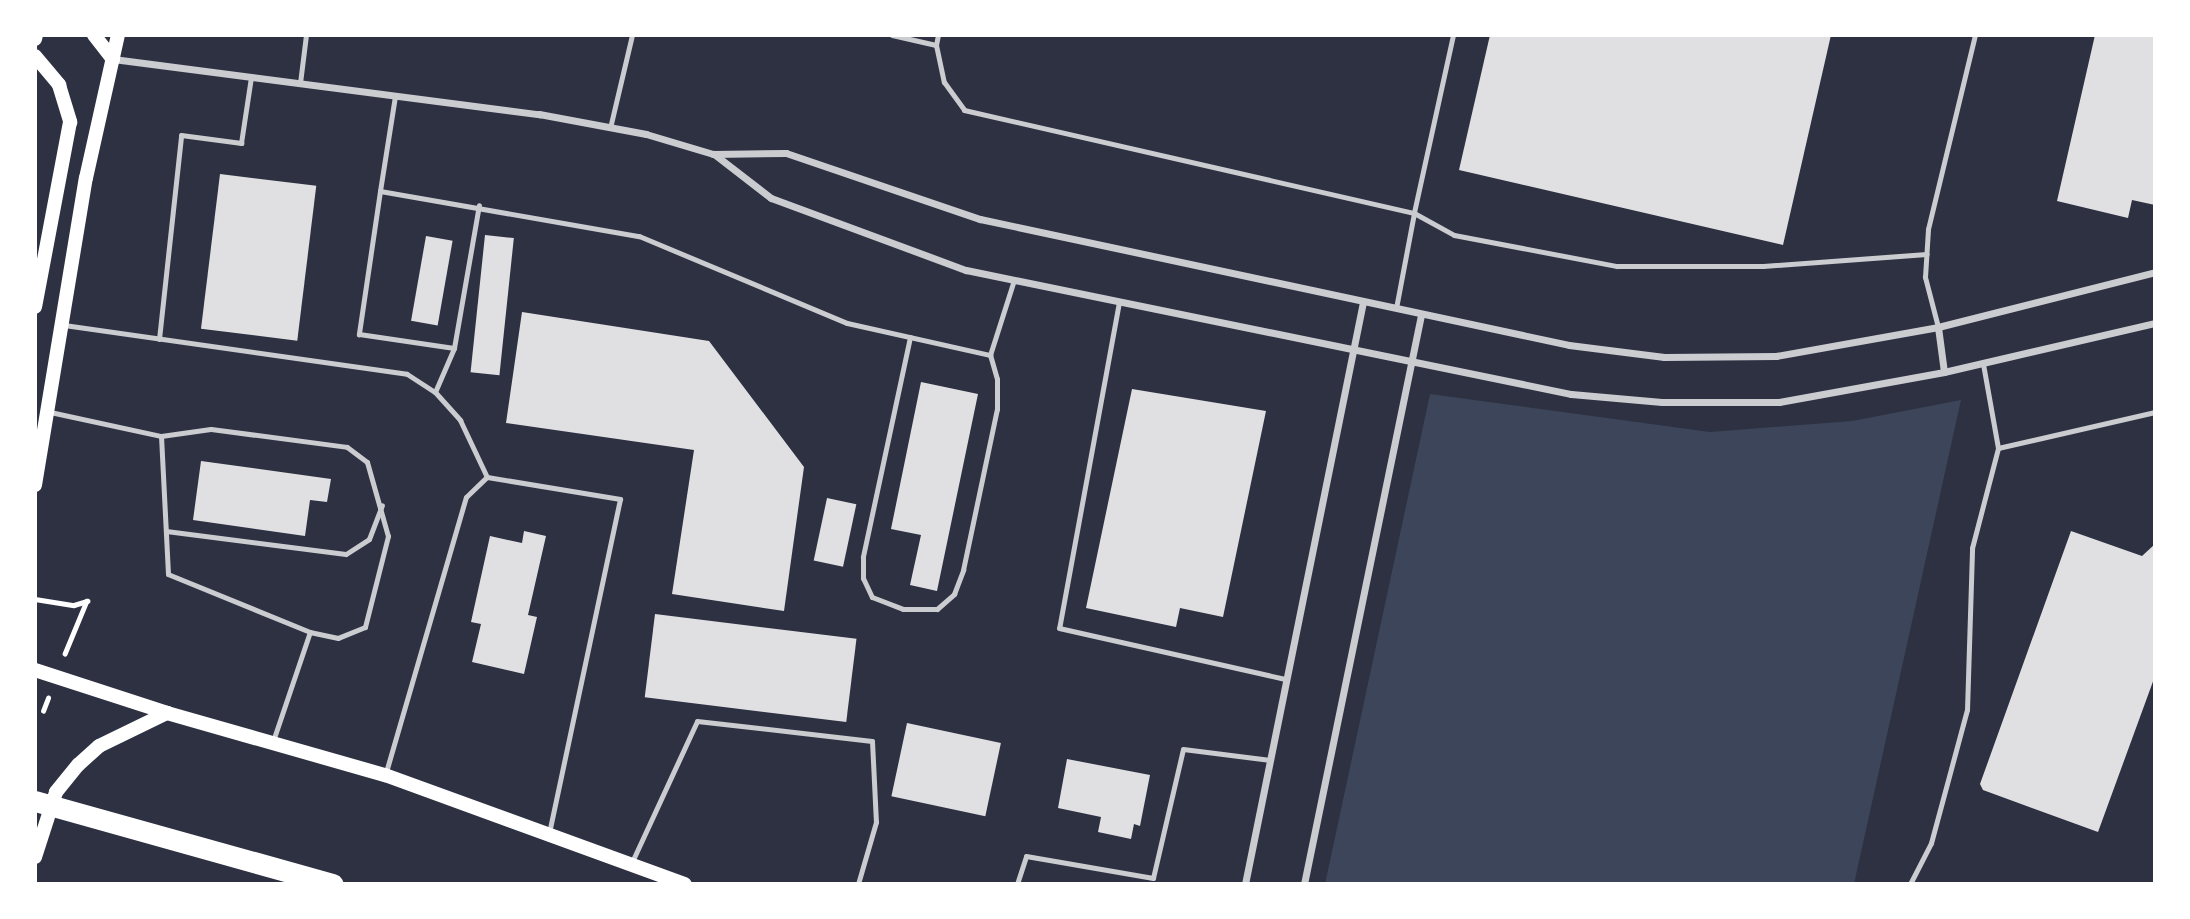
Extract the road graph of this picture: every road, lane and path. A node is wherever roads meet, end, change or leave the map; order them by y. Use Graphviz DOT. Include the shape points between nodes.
graph roads {
  1 [pos="94,35"];
  2 [pos="118,35"];
  3 [pos="306,35"];
  4 [pos="632,35"];
  5 [pos="892,35"];
  6 [pos="938,35"];
  7 [pos="1453,35"];
  8 [pos="1975,35"];
  9 [pos="936,45"];
  10 [pos="35,56"];
  11 [pos="113,59"];
  12 [pos="251,77"];
  13 [pos="300,83"];
  14 [pos="395,96"];
  15 [pos="610,128"];
  16 [pos="713,154"];
  17 [pos="380,191"];
  18 [pos="479,205"];
  19 [pos="1414,214"];
  20 [pos="1927,254"];
  21 [pos="2155,272"];
  22 [pos="1014,280"];
  23 [pos="1119,302"];
  24 [pos="1363,302"];
  25 [pos="35,307"];
  26 [pos="1395,310"];
  27 [pos="1421,315"];
  28 [pos="2155,323"];
  29 [pos="64,324"];
  30 [pos="1938,327"];
  31 [pos="910,337"];
  32 [pos="159,339"];
  33 [pos="454,348"];
  34 [pos="1352,352"];
  35 [pos="990,355"];
  36 [pos="1411,363"];
  37 [pos="1983,363"];
  38 [pos="1944,372"];
  39 [pos="435,392"];
  40 [pos="50,412"];
  41 [pos="2155,412"];
  42 [pos="161,436"];
  43 [pos="1998,448"];
  44 [pos="487,477"];
  45 [pos="35,485"];
  46 [pos="383,504"];
  47 [pos="166,531"];
  48 [pos="35,599"];
  49 [pos="310,632"];
  50 [pos="35,670"];
  51 [pos="56,676"];
  52 [pos="1286,679"];
  53 [pos="43,711"];
  54 [pos="167,713"];
  55 [pos="272,743"];
  56 [pos="1270,760"];
  57 [pos="386,775"];
  58 [pos="35,801"];
  59 [pos="548,835"];
  60 [pos="35,857"];
  61 [pos="630,865"];
  62 [pos="333,884"];
  63 [pos="685,884"];
  64 [pos="858,884"];
  65 [pos="1017,884"];
  66 [pos="1245,884"];
  67 [pos="1304,884"];
  68 [pos="1910,884"];
  1 -- 11 [label="main road"];
  2 -- 11 [label="main road"];
  3 -- 13 [label="lane"];
  4 -- 15 [label="lane"];
  5 -- 9 [label="lane"];
  6 -- 9 [label="lane"];
  7 -- 19 [label="lane"];
  8 -- 20 [label="lane" via="1928,229"];
  9 -- 19 [label="lane" via="944,82 964,110"];
  10 -- 25 [label="main road" via="59,85 70,122"];
  11 -- 12 [label="street"];
  11 -- 29 [label="main road" via="86,178"];
  12 -- 13 [label="street"];
  12 -- 32 [label="lane" via="241,143 181,135"];
  13 -- 14 [label="street"];
  14 -- 15 [label="street"];
  14 -- 17 [label="lane"];
  15 -- 16 [label="street"];
  16 -- 22 [label="street" via="783,203 966,270"];
  16 -- 24 [label="street" via="786,153 980,219"];
  17 -- 18 [label="lane"];
  17 -- 33 [label="lane" via="359,334"];
  18 -- 31 [label="lane" via="639,236 847,324"];
  18 -- 33 [label="lane"];
  19 -- 20 [label="lane" via="1454,235 1617,266 1763,266"];
  19 -- 26 [label="lane"];
  20 -- 30 [label="lane" via="1925,277"];
  21 -- 30 [label="street"];
  22 -- 23 [label="street"];
  22 -- 35 [label="lane"];
  23 -- 34 [label="street"];
  23 -- 52 [label="lane" via="1059,628"];
  24 -- 26 [label="street"];
  24 -- 34 [label="street"];
  26 -- 27 [label="street"];
  27 -- 30 [label="street" via="1569,345 1664,357 1776,356"];
  27 -- 36 [label="street"];
  28 -- 37 [label="street"];
  29 -- 32 [label="lane"];
  29 -- 40 [label="main road"];
  30 -- 38 [label="street"];
  31 -- 35 [label="lane"];
  31 -- 35 [label="lane" via="863,557 863,578 872,597 903,609 937,609 954,594 963,570 997,409 997,379"];
  32 -- 39 [label="lane" via="407,374"];
  33 -- 39 [label="lane"];
  34 -- 36 [label="street"];
  34 -- 52 [label="street"];
  36 -- 38 [label="street" via="1571,394 1662,402 1779,402"];
  36 -- 67 [label="street"];
  37 -- 38 [label="street"];
  37 -- 43 [label="lane"];
  39 -- 44 [label="lane" via="460,420"];
  40 -- 42 [label="lane"];
  40 -- 45 [label="main road"];
  41 -- 43 [label="lane"];
  42 -- 46 [label="lane" via="211,429 347,447 367,462"];
  42 -- 47 [label="lane"];
  43 -- 68 [label="lane" via="1972,548 1967,710 1931,842"];
  44 -- 57 [label="lane" via="466,497"];
  44 -- 59 [label="lane" via="620,499"];
  46 -- 47 [label="lane" via="369,539 346,554"];
  46 -- 49 [label="lane" via="388,536 365,628 338,638"];
  47 -- 49 [label="lane" via="168,574"];
  48 -- 51 [label="path" via="74,605 87,601"];
  49 -- 55 [label="lane"];
  50 -- 51 [label="main road"];
  51 -- 53 [label="path"];
  51 -- 54 [label="main road"];
  52 -- 56 [label="street"];
  54 -- 55 [label="main road"];
  54 -- 60 [label="main road" via="99,746 78,765 55,792"];
  55 -- 57 [label="main road"];
  56 -- 65 [label="lane" via="1184,749 1153,878 1026,856"];
  56 -- 66 [label="street"];
  57 -- 59 [label="main road"];
  58 -- 62 [label="highway"];
  59 -- 61 [label="main road"];
  61 -- 63 [label="main road"];
  61 -- 64 [label="lane" via="696,721 872,741 876,822"];
}
